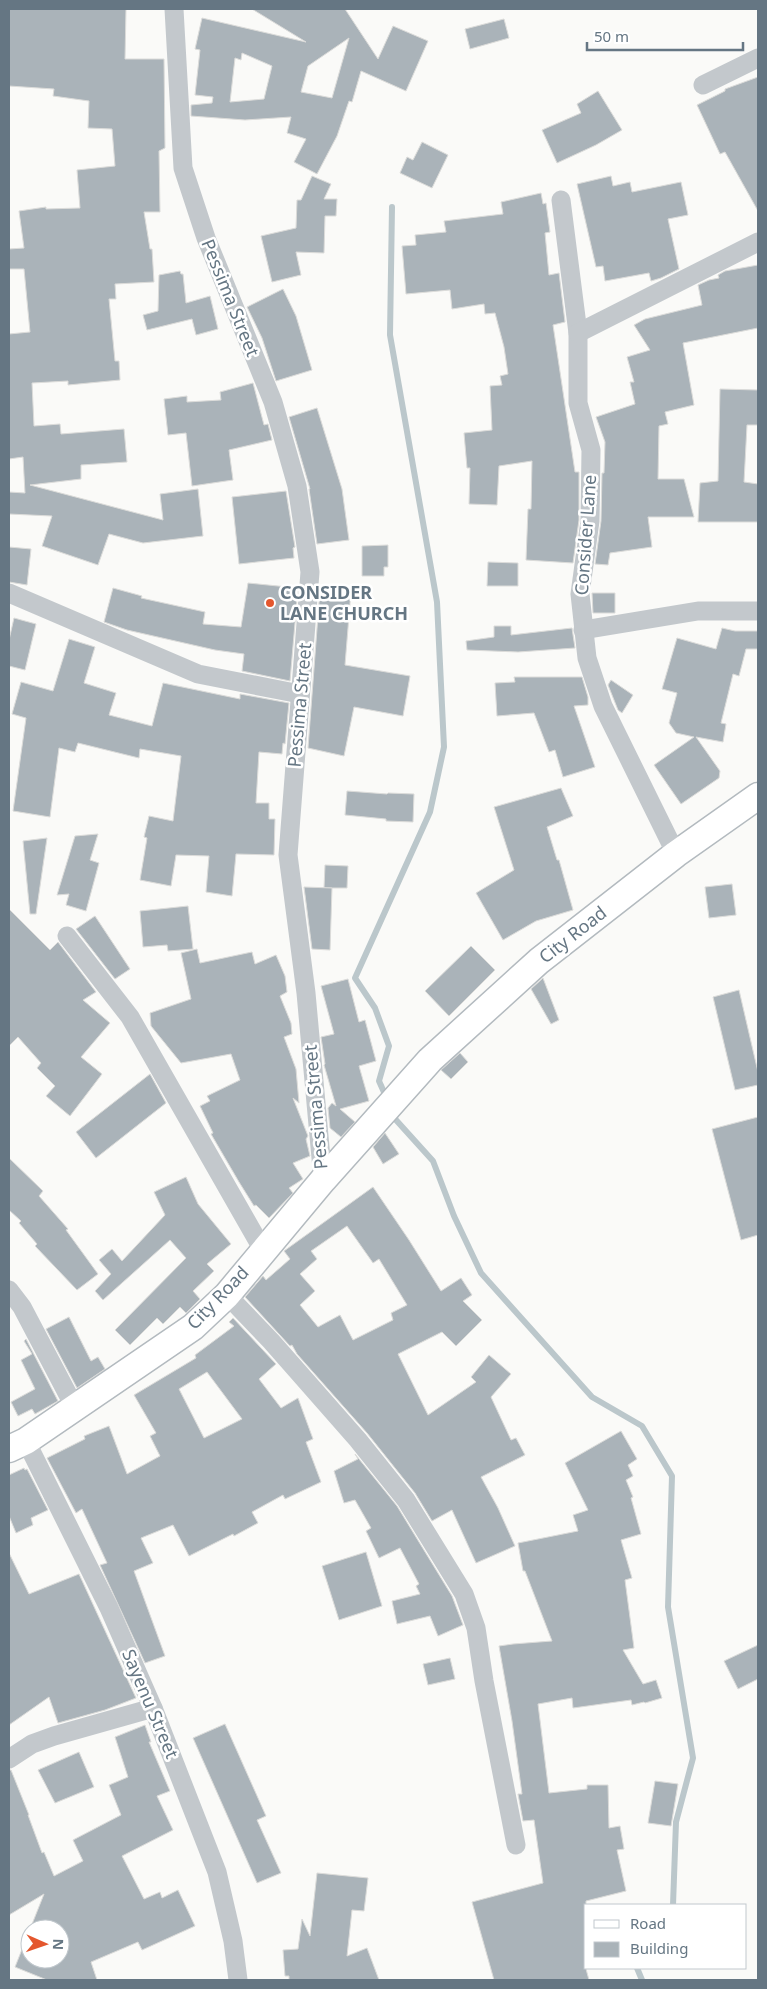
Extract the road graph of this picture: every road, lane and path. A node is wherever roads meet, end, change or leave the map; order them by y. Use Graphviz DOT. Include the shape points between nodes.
graph roads {
  1 [pos="174,9"];
  2 [pos="758,58"];
  3 [pos="702,85"];
  4 [pos="561,200"];
  5 [pos="758,242"];
  6 [pos="578,333"];
  7 [pos="9,593"];
  8 [pos="758,611"];
  9 [pos="583,630"];
  10 [pos="300,694"];
  11 [pos="758,796"];
  12 [pos="676,854"];
  13 [pos="67,936"];
  14 [pos="323,1180"];
  15 [pos="263,1250"];
  16 [pos="9,1290"];
  17 [pos="227,1295"];
  18 [pos="75,1408"];
  19 [pos="17,1445"];
  20 [pos="153,1708"];
  21 [pos="9,1759"];
  22 [pos="516,1845"];
  23 [pos="238,1980"];
  1 -- 10 [label="street, Pessima Street" via="182,168 206,238 273,402 297,486 310,572"];
  2 -- 3 [label="street"];
  4 -- 6 [label="street, Consider Lane"];
  5 -- 6 [label="street"];
  6 -- 9 [label="street, Consider Lane" via="578,403 591,450 590,521 580,594"];
  7 -- 10 [label="street" via="198,674"];
  8 -- 9 [label="street" via="698,611"];
  9 -- 12 [label="street, Consider Lane" via="587,658 603,706"];
  10 -- 14 [label="street, Pessima Street" via="288,855 306,993"];
  11 -- 12 [label="main road, City Road"];
  12 -- 14 [label="main road, City Road" via="539,961 430,1060"];
  13 -- 15 [label="street" via="130,1017"];
  14 -- 15 [label="main road, City Road"];
  15 -- 17 [label="main road, City Road"];
  16 -- 18 [label="street" via="22,1307"];
  17 -- 18 [label="main road, City Road" via="194,1327"];
  17 -- 22 [label="street" via="364,1448 406,1500 464,1594 476,1628"];
  18 -- 19 [label="main road, City Road"];
  19 -- 20 [label="street, Sayenu Street" via="110,1608"];
  20 -- 21 [label="street" via="54,1736 32,1744"];
  20 -- 23 [label="street, Sayenu Street" via="217,1872 233,1940"];
}
